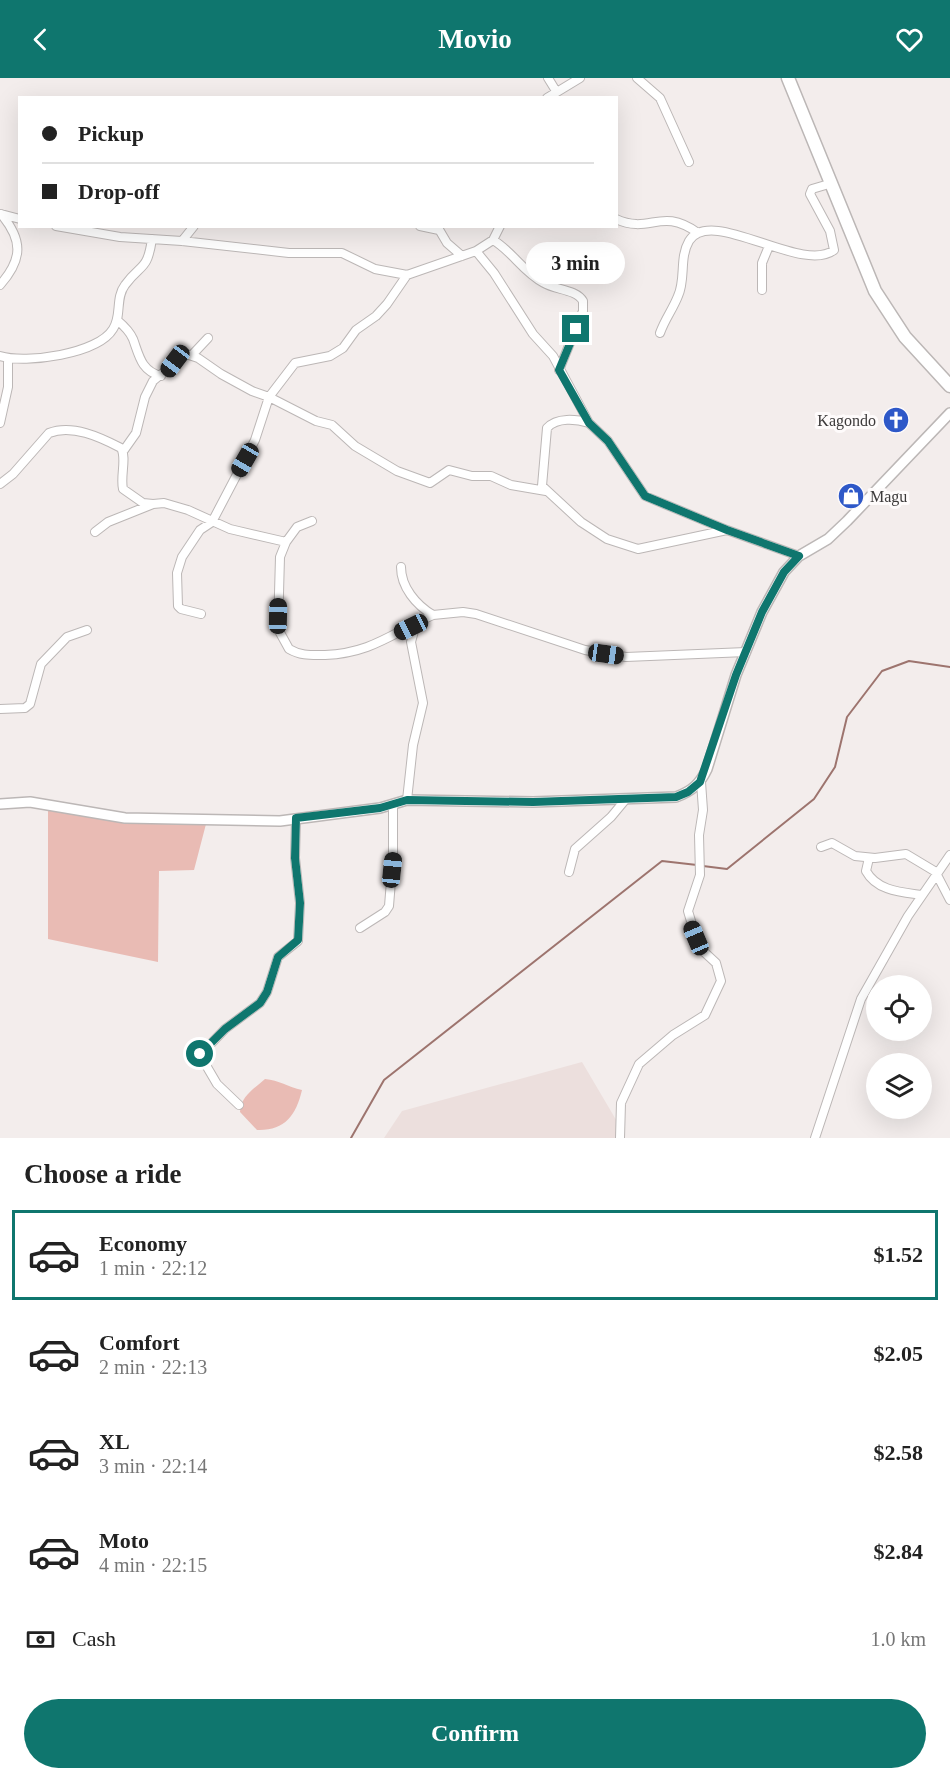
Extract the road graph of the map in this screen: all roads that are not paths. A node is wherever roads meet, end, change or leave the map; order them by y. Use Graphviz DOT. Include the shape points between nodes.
graph roads {
  1 [pos="548,78"];
  2 [pos="580,78"];
  3 [pos="637,78"];
  4 [pos="788,78"];
  5 [pos="556,91"];
  6 [pos="550,96"];
  7 [pos="690,162"];
  8 [pos="829,184"];
  9 [pos="0,214"];
  10 [pos="18,218"];
  11 [pos="618,220"];
  12 [pos="68,228"];
  13 [pos="192,228"];
  14 [pos="438,228"];
  15 [pos="499,228"];
  16 [pos="698,233"];
  17 [pos="152,239"];
  18 [pos="493,240"];
  19 [pos="182,241"];
  20 [pos="769,246"];
  21 [pos="476,251"];
  22 [pos="462,256"];
  23 [pos="407,275"];
  24 [pos="0,285"];
  25 [pos="762,290"];
  26 [pos="117,320"];
  27 [pos="660,333"];
  28 [pos="208,338"];
  29 [pos="192,355"];
  30 [pos="4,357"];
  31 [pos="559,370"];
  32 [pos="161,376"];
  33 [pos="950,386"];
  34 [pos="269,397"];
  35 [pos="950,413"];
  36 [pos="0,423"];
  37 [pos="589,423"];
  38 [pos="124,450"];
  39 [pos="0,484"];
  40 [pos="546,491"];
  41 [pos="153,504"];
  42 [pos="312,521"];
  43 [pos="212,522"];
  44 [pos="727,530"];
  45 [pos="95,532"];
  46 [pos="286,542"];
  47 [pos="799,556"];
  48 [pos="401,567"];
  49 [pos="201,615"];
  50 [pos="433,615"];
  51 [pos="416,624"];
  52 [pos="87,630"];
  53 [pos="746,652"];
  54 [pos="0,709"];
  55 [pos="700,782"];
  56 [pos="626,799"];
  57 [pos="407,800"];
  58 [pos="0,804"];
  59 [pos="393,805"];
  60 [pos="296,818"];
  61 [pos="821,847"];
  62 [pos="950,855"];
  63 [pos="869,858"];
  64 [pos="569,872"];
  65 [pos="936,873"];
  66 [pos="922,895"];
  67 [pos="950,900"];
  68 [pos="360,928"];
  69 [pos="239,1105"];
  70 [pos="620,1138"];
  71 [pos="815,1138"];
  1 -- 5 [label="street"];
  2 -- 5 [label="street"];
  3 -- 7 [label="street" via="660,98"];
  4 -- 8 [label="highway"];
  5 -- 6 [label="street"];
  8 -- 20 [label="street" via="812,189 810,194 830,231 834,250 825,255"];
  8 -- 33 [label="highway" via="887,311"];
  9 -- 10 [label="street"];
  9 -- 24 [label="street" via="16,236 18,257"];
  11 -- 16 [label="street" via="632,225 678,220"];
  12 -- 17 [label="street"];
  13 -- 19 [label="street"];
  14 -- 22 [label="street"];
  15 -- 18 [label="street"];
  16 -- 20 [label="street" via="730,233"];
  16 -- 27 [label="street" via="685,251 679,295"];
  17 -- 19 [label="street"];
  17 -- 26 [label="street" via="145,266 119,295"];
  18 -- 21 [label="street"];
  18 -- 31 [label="street" via="541,282 583,301 583,311"];
  19 -- 23 [label="street" via="289,253 342,253 375,269"];
  20 -- 25 [label="street" via="762,263"];
  21 -- 22 [label="street"];
  21 -- 31 [label="street"];
  22 -- 23 [label="street"];
  23 -- 34 [label="street" via="387,304 356,330 343,348 330,356 295,363"];
  26 -- 30 [label="street" via="106,339 88,348 54,355"];
  26 -- 32 [label="street" via="133,339 135,352 145,368"];
  28 -- 29 [label="street"];
  29 -- 32 [label="street" via="182,355"];
  29 -- 34 [label="street" via="220,374"];
  30 -- 36 [label="street" via="8,387"];
  31 -- 37 [label="street"];
  32 -- 38 [label="street" via="148,388 136,433"];
  34 -- 40 [label="street" via="332,425 355,446 397,471 427,483 449,470"];
  34 -- 43 [label="street" via="255,440"];
  35 -- 47 [label="street" via="848,521 828,539"];
  37 -- 40 [label="street" via="572,419 546,428 542,480"];
  37 -- 44 [label="street" via="608,441 645,496"];
  38 -- 39 [label="street" via="87,434 56,430 43,438"];
  38 -- 41 [label="street" via="123,489 143,503"];
  40 -- 44 [label="street" via="593,532 621,546 652,547"];
  41 -- 43 [label="street" via="176,506"];
  41 -- 45 [label="street" via="108,522"];
  42 -- 46 [label="street" via="297,527"];
  43 -- 46 [label="street"];
  43 -- 49 [label="street" via="191,541 177,573 178,606"];
  44 -- 47 [label="street"];
  46 -- 51 [label="street" via="278,575 278,629 289,649 306,655 366,650"];
  47 -- 53 [label="street" via="778,582"];
  48 -- 50 [label="street" via="411,596"];
  50 -- 51 [label="street"];
  50 -- 53 [label="street" via="476,614 585,650 626,657"];
  51 -- 57 [label="street" via="411,642 423,703"];
  52 -- 54 [label="street" via="67,637 41,664 30,705"];
  53 -- 55 [label="street"];
  55 -- 56 [label="street" via="676,797"];
  55 -- 70 [label="street" via="703,810 699,875 688,911 696,938 716,963 721,981 705,1015 673,1035 639,1064 621,1104"];
  56 -- 57 [label="street"];
  56 -- 64 [label="street" via="575,849"];
  57 -- 59 [label="street"];
  58 -- 60 [label="street" via="30,802 125,818"];
  59 -- 60 [label="street"];
  59 -- 68 [label="street" via="389,906"];
  60 -- 69 [label="street" via="298,940 278,957 260,1003 225,1029 200,1055 217,1084"];
  61 -- 63 [label="street" via="832,843 846,852"];
  62 -- 65 [label="street"];
  63 -- 65 [label="street" via="906,854"];
  63 -- 66 [label="street" via="866,871 876,882 892,891"];
  65 -- 66 [label="street"];
  65 -- 67 [label="street"];
  66 -- 71 [label="street" via="861,999"];
}
